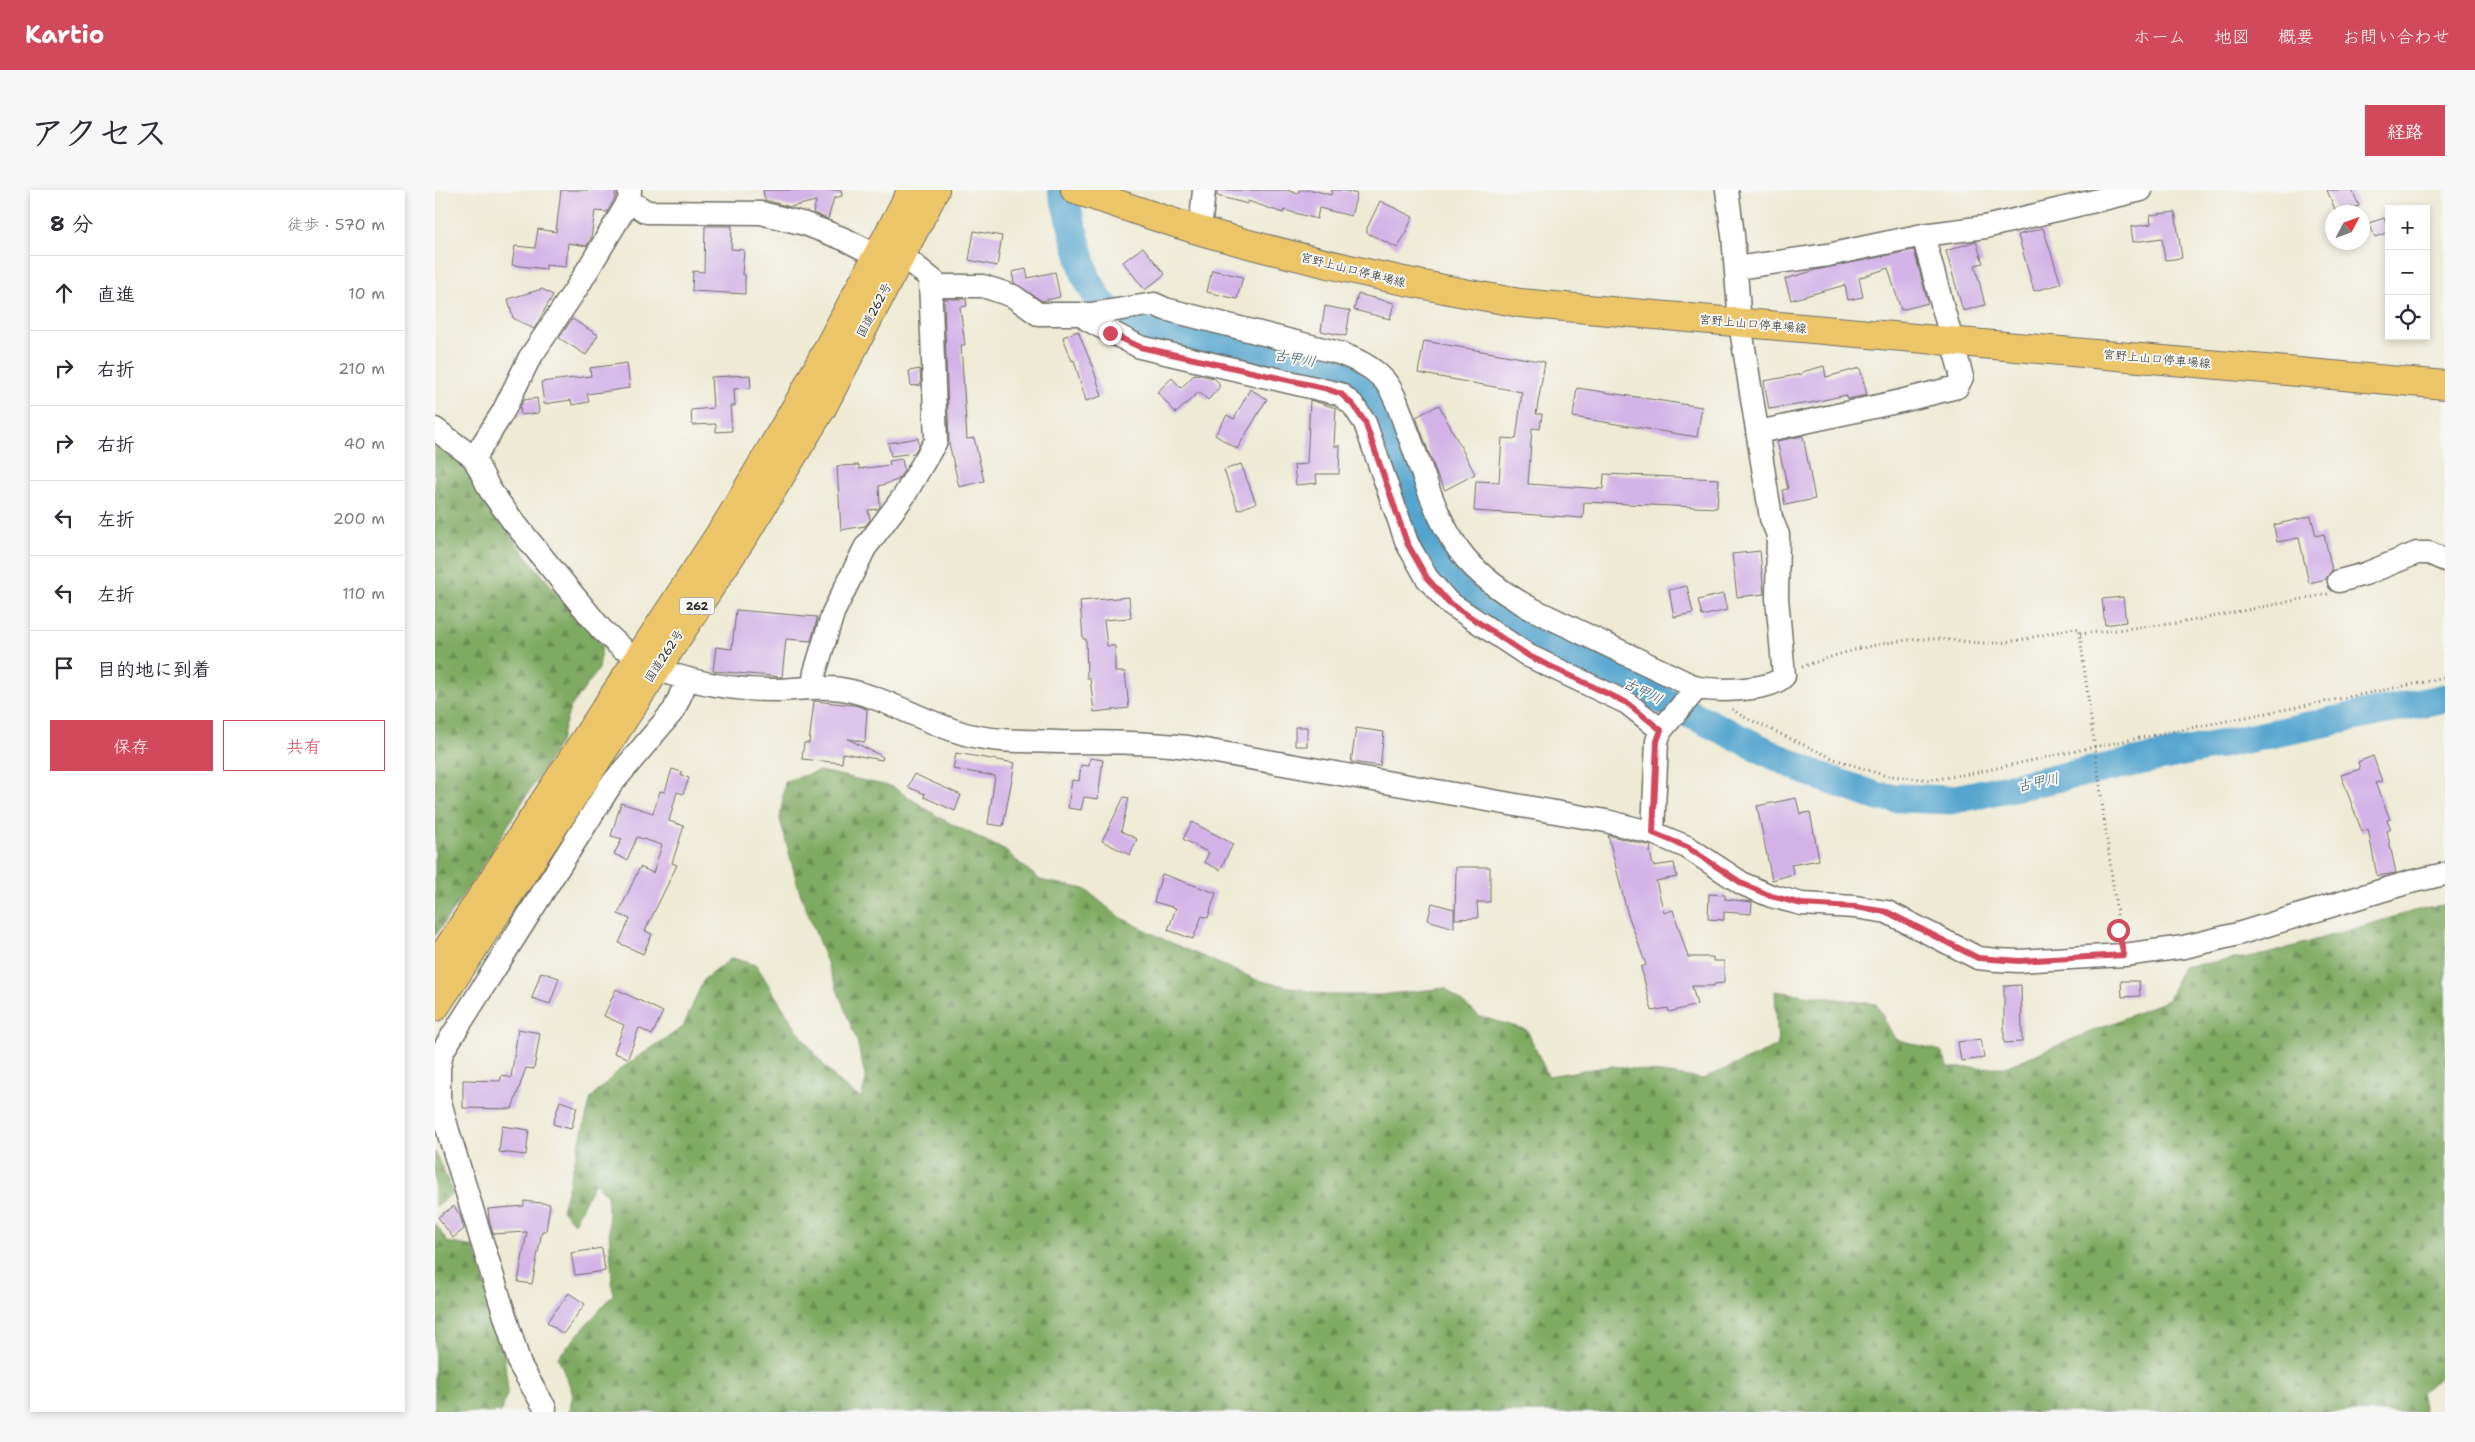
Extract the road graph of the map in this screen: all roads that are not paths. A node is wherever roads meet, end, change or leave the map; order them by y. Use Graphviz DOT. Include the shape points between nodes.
graph roads {
  1 [pos="911,190"];
  2 [pos="935,190"];
  3 [pos="1204,190"];
  4 [pos="1727,190"];
  5 [pos="2141,190"];
  6 [pos="1081,192"];
  7 [pos="629,195"];
  8 [pos="1200,231"];
  9 [pos="1923,234"];
  10 [pos="890,256"];
  11 [pos="1736,268"];
  12 [pos="930,279"];
  13 [pos="1087,314"];
  14 [pos="1741,324"];
  15 [pos="1952,341"];
  16 [pos="2445,385"];
  17 [pos="435,429"];
  18 [pos="1759,432"];
  19 [pos="474,458"];
  20 [pos="2445,560"];
  21 [pos="2339,581"];
  22 [pos="622,648"];
  23 [pos="665,672"];
  24 [pos="687,680"];
  25 [pos="813,686"];
  26 [pos="1701,691"];
  27 [pos="1666,725"];
  28 [pos="1653,833"];
  29 [pos="2445,874"];
  30 [pos="435,968"];
  31 [pos="435,1007"];
  32 [pos="441,1128"];
  33 [pos="545,1408"];
  1 -- 10 [label="main road, 国道262号 / 262"];
  2 -- 10 [label="main road, 国道262号 / 262"];
  3 -- 8 [label="street"];
  4 -- 11 [label="street"];
  5 -- 9 [label="street" via="1985,227"];
  6 -- 8 [label="main road, 宮野上山口停車場線"];
  7 -- 10 [label="street" via="647,212 761,214 805,224"];
  7 -- 19 [label="street" via="578,286 529,358 503,412"];
  8 -- 14 [label="main road, 宮野上山口停車場線" via="1431,288 1520,302"];
  9 -- 11 [label="street" via="1828,256"];
  9 -- 15 [label="street"];
  10 -- 12 [label="street"];
  10 -- 30 [label="main road, 国道262号 / 262" via="731,517"];
  10 -- 31 [label="main road, 国道262号 / 262" via="822,408 747,531"];
  11 -- 14 [label="street"];
  12 -- 13 [label="street" via="940,286 983,286 1013,296 1038,314"];
  12 -- 25 [label="street" via="936,441 904,496 865,548 833,613"];
  13 -- 26 [label="street" via="1154,304 1339,353 1366,364 1386,382 1441,519 1453,543 1477,571 1505,594"];
  13 -- 27 [label="street" via="1088,320 1140,347 1341,394 1365,422 1407,543 1427,578 1448,602 1529,656"];
  14 -- 15 [label="main road, 宮野上山口停車場線"];
  14 -- 18 [label="street"];
  15 -- 16 [label="main road, 宮野上山口停車場線"];
  15 -- 18 [label="street" via="1961,377 1957,387"];
  17 -- 19 [label="street"];
  18 -- 26 [label="street" via="1771,518 1778,535 1777,598 1784,676 1779,682 1757,687"];
  19 -- 22 [label="street" via="490,490 512,520 601,629"];
  20 -- 21 [label="street" via="2417,553"];
  23 -- 24 [label="street"];
  24 -- 25 [label="street" via="747,690"];
  24 -- 32 [label="street" via="675,710 610,786 442,1052 439,1068"];
  25 -- 28 [label="street" via="842,689 874,698 923,720 970,735 1008,741 1148,743 1188,747"];
  26 -- 27 [label="street"];
  27 -- 28 [label="street" via="1657,741"];
  28 -- 29 [label="street" via="1687,847 1743,884 1771,896 1802,904 1887,912 1978,958 2019,961 2124,955 2184,947"];
  32 -- 33 [label="street" via="520,1365"];
}
